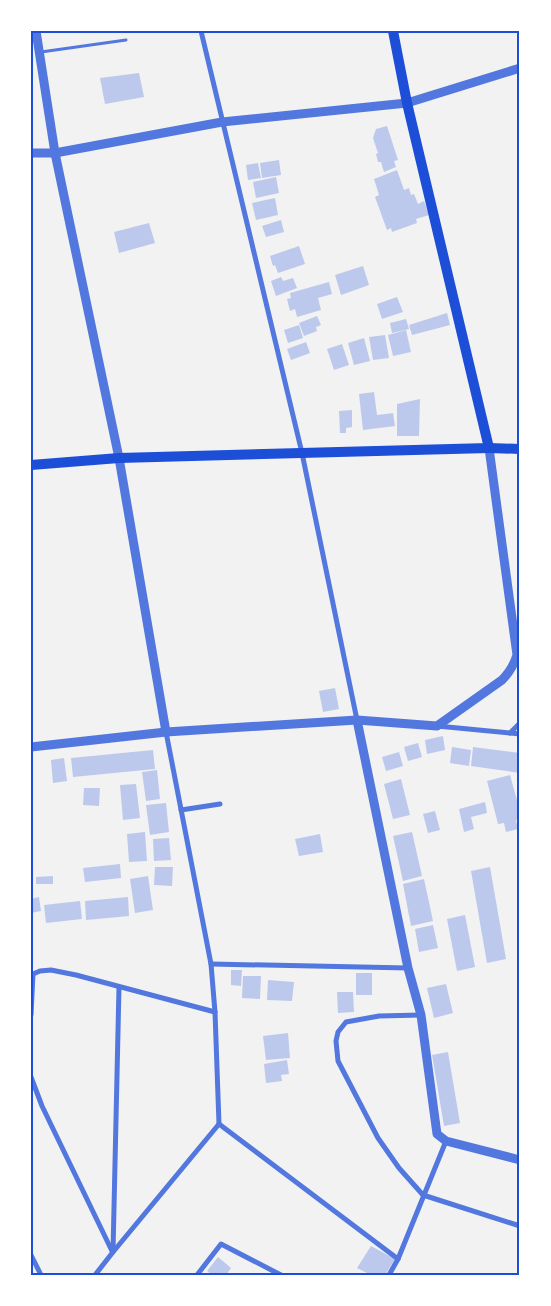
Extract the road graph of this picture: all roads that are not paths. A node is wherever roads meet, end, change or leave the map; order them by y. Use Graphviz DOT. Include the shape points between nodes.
graph roads {
  1 [pos="36,31"];
  2 [pos="201,31"];
  3 [pos="393,31"];
  4 [pos="126,40"];
  5 [pos="40,52"];
  6 [pos="520,68"];
  7 [pos="408,102"];
  8 [pos="222,122"];
  9 [pos="31,153"];
  10 [pos="55,153"];
  11 [pos="489,448"];
  12 [pos="520,449"];
  13 [pos="302,453"];
  14 [pos="119,458"];
  15 [pos="31,466"];
  16 [pos="358,720"];
  17 [pos="520,723"];
  18 [pos="437,726"];
  19 [pos="166,732"];
  20 [pos="510,733"];
  21 [pos="520,734"];
  22 [pos="31,747"];
  23 [pos="220,804"];
  24 [pos="181,810"];
  25 [pos="211,964"];
  26 [pos="408,968"];
  27 [pos="119,987"];
  28 [pos="215,1012"];
  29 [pos="31,1015"];
  30 [pos="421,1015"];
  31 [pos="31,1077"];
  32 [pos="219,1124"];
  33 [pos="446,1141"];
  34 [pos="520,1160"];
  35 [pos="423,1195"];
  36 [pos="520,1226"];
  37 [pos="112,1252"];
  38 [pos="31,1255"];
  39 [pos="398,1258"];
  40 [pos="279,1274"];
  41 [pos="41,1275"];
  42 [pos="95,1275"];
  43 [pos="197,1275"];
  44 [pos="389,1275"];
  1 -- 5 [label="street"];
  2 -- 8 [label="street"];
  3 -- 7 [label="main road"];
  4 -- 5 [label="lane"];
  5 -- 10 [label="street"];
  6 -- 7 [label="street"];
  7 -- 8 [label="street"];
  7 -- 11 [label="main road"];
  8 -- 10 [label="street"];
  8 -- 13 [label="street"];
  9 -- 10 [label="street"];
  10 -- 14 [label="street"];
  11 -- 12 [label="main road"];
  11 -- 13 [label="main road"];
  11 -- 18 [label="street" via="517,655 509,674"];
  13 -- 14 [label="main road"];
  13 -- 16 [label="street"];
  14 -- 15 [label="main road"];
  14 -- 19 [label="street"];
  16 -- 18 [label="street"];
  16 -- 19 [label="street"];
  16 -- 26 [label="street"];
  17 -- 20 [label="street"];
  18 -- 20 [label="street"];
  19 -- 22 [label="street"];
  19 -- 24 [label="street"];
  20 -- 21 [label="street"];
  23 -- 24 [label="street"];
  24 -- 25 [label="street"];
  25 -- 26 [label="street"];
  25 -- 28 [label="street"];
  26 -- 30 [label="street"];
  27 -- 28 [label="street"];
  27 -- 29 [label="street" via="76,975 40,970 33,974"];
  27 -- 37 [label="street"];
  28 -- 32 [label="street"];
  30 -- 33 [label="street" via="437,1134"];
  30 -- 35 [label="street" via="379,1016 346,1022 336,1041 338,1061 378,1138"];
  31 -- 37 [label="street"];
  32 -- 37 [label="street"];
  32 -- 39 [label="street"];
  33 -- 34 [label="street"];
  33 -- 35 [label="street"];
  35 -- 36 [label="street"];
  35 -- 39 [label="street"];
  37 -- 42 [label="street"];
  38 -- 41 [label="street"];
  39 -- 44 [label="street"];
  40 -- 43 [label="street" via="221,1244"];
}
